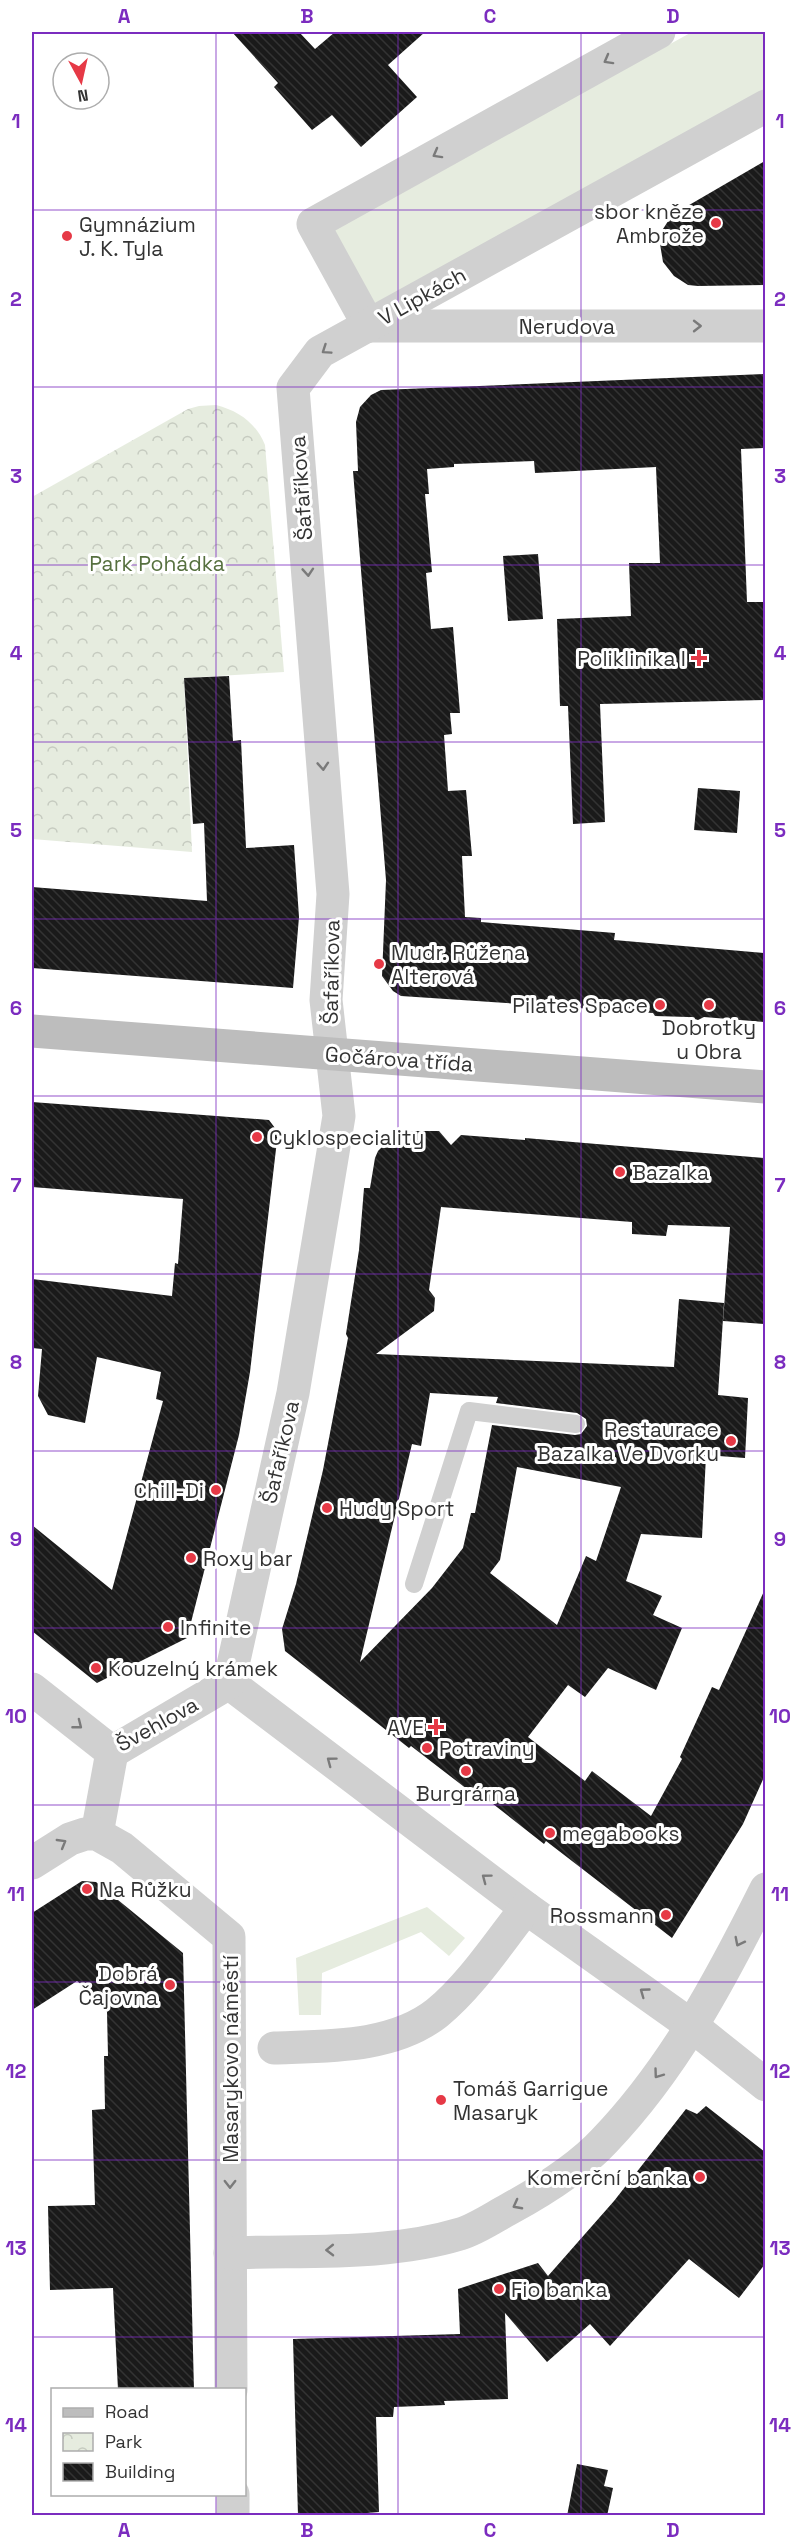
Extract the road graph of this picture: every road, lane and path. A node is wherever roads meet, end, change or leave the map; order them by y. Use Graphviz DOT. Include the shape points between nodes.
graph roads {
  1 [pos="659,32"];
  2 [pos="765,106"];
  3 [pos="369,326"];
  4 [pos="765,326"];
  5 [pos="32,1031"];
  6 [pos="331,1053"];
  7 [pos="765,1087"];
  8 [pos="576,1424"];
  9 [pos="414,1584"];
  10 [pos="228,1683"];
  11 [pos="32,1689"];
  12 [pos="112,1752"];
  13 [pos="97,1834"];
  14 [pos="32,1863"];
  15 [pos="765,1890"];
  16 [pos="526,1908"];
  17 [pos="692,2026"];
  18 [pos="274,2048"];
  19 [pos="765,2085"];
  20 [pos="230,2253"];
  21 [pos="231,2388"];
  22 [pos="233,2496"];
  23 [pos="233,2516"];
  1 -- 3 [label="street, V Lipkách, one-way" via="313,224"];
  2 -- 3 [label="street, V Lipkách"];
  3 -- 4 [label="street, Nerudova, one-way"];
  3 -- 6 [label="street, Šafaříkova, one-way" via="320,352 293,388 333,894 326,1000"];
  5 -- 6 [label="street, Gočárova třída"];
  6 -- 7 [label="street, Gočárova třída"];
  6 -- 10 [label="street, Šafaříkova" via="339,1116 293,1394"];
  8 -- 9 [label="lane" via="469,1412"];
  10 -- 12 [label="street, Švehlova"];
  16 -- 10 [label="street, one-way"];
  11 -- 12 [label="street, Švehlova, one-way"];
  12 -- 13 [label="street"];
  14 -- 13 [label="street, one-way" via="69,1839"];
  13 -- 20 [label="street, Masarykovo náměstí, one-way" via="122,1848 229,1937"];
  15 -- 17 [label="street, one-way"];
  17 -- 16 [label="street, one-way"];
  16 -- 18 [label="street" via="460,1991 436,2014 379,2039"];
  17 -- 19 [label="street"];
  17 -- 20 [label="street, one-way" via="604,2142 544,2190 462,2234 390,2248"];
  20 -- 21 [label="street, Masarykovo náměstí"];
  22 -- 23 [label="street"];
}
